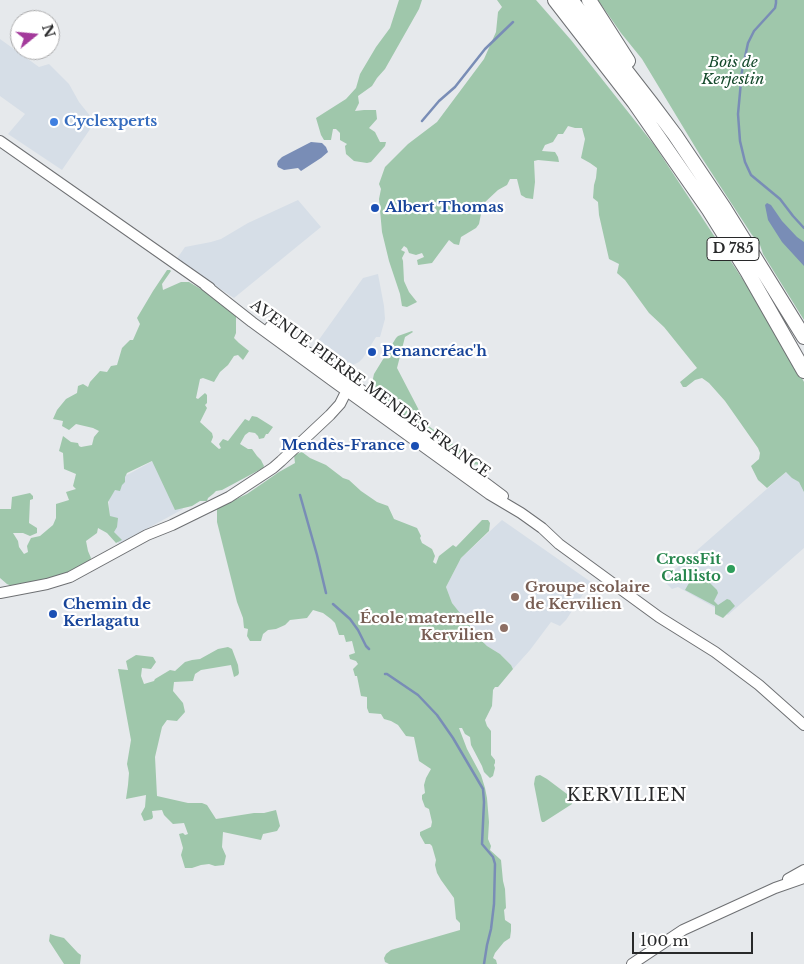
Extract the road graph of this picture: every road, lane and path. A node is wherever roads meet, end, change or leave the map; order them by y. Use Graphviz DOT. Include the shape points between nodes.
graph roads {
  1 [pos="555,0"];
  2 [pos="571,0"];
  3 [pos="589,0"];
  4 [pos="652,103"];
  5 [pos="0,141"];
  6 [pos="767,278"];
  7 [pos="804,337"];
  8 [pos="804,346"];
  9 [pos="804,371"];
  10 [pos="349,387"];
  11 [pos="361,396"];
  12 [pos="330,415"];
  13 [pos="0,593"];
  14 [pos="804,726"];
  15 [pos="804,870"];
  16 [pos="804,878"];
  17 [pos="775,888"];
  18 [pos="696,924"];
  19 [pos="632,964"];
  20 [pos="642,964"];
  1 -- 9 [label="highway, D 785" via="634,102 709,210"];
  2 -- 4 [label="highway, D 785"];
  3 -- 4 [label="highway"];
  4 -- 6 [label="highway, D 785" via="706,180"];
  5 -- 10 [label="street, AVENUE PIERRE MENDÈS-FRANCE" via="205,285 328,365"];
  6 -- 7 [label="highway"];
  6 -- 8 [label="highway, D 785"];
  10 -- 11 [label="street, AVENUE PIERRE MENDÈS-FRANCE"];
  10 -- 12 [label="street"];
  11 -- 12 [label="street"];
  11 -- 14 [label="street, AVENUE PIERRE MENDÈS-FRANCE" via="489,494 521,513 659,617 759,685"];
  12 -- 13 [label="street" via="258,478 192,508 147,536 70,576"];
  15 -- 17 [label="street"];
  16 -- 17 [label="street"];
  17 -- 18 [label="street"];
  18 -- 19 [label="street"];
  18 -- 20 [label="street"];
}
